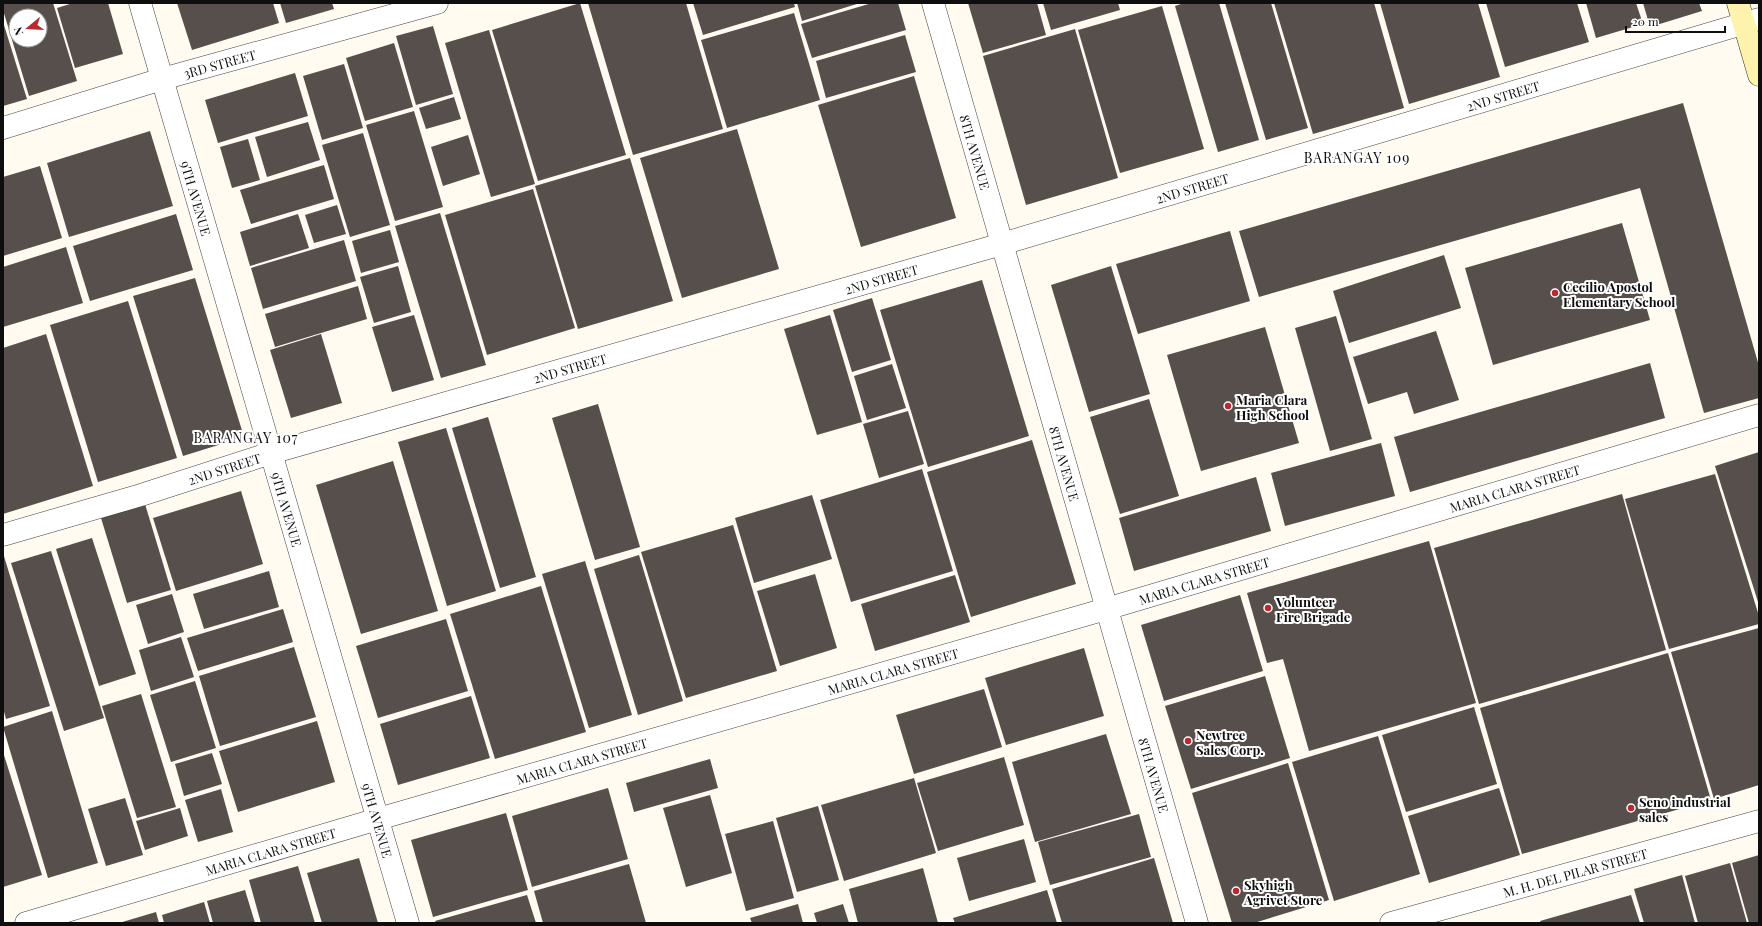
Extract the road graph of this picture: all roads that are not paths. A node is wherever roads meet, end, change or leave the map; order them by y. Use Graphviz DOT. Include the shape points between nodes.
graph roads {
  1 [pos="140,3"];
  2 [pos="437,3"];
  3 [pos="933,3"];
  4 [pos="1747,15"];
  5 [pos="1759,75"];
  6 [pos="162,79"];
  7 [pos="3,128"];
  8 [pos="1002,244"];
  9 [pos="1759,415"];
  10 [pos="271,453"];
  11 [pos="3,535"];
  12 [pos="1106,609"];
  13 [pos="378,819"];
  14 [pos="1759,821"];
  15 [pos="26,923"];
  16 [pos="408,923"];
  17 [pos="1196,923"];
  18 [pos="1391,923"];
  1 -- 6 [label="street, 9TH AVENUE"];
  2 -- 6 [label="street, 3RD STREET"];
  3 -- 8 [label="street, 8TH AVENUE"];
  4 -- 5 [label="street"];
  4 -- 8 [label="street, 2ND STREET"];
  6 -- 7 [label="street, 3RD STREET"];
  6 -- 10 [label="street, 9TH AVENUE"];
  8 -- 10 [label="street, 2ND STREET"];
  8 -- 12 [label="street, 8TH AVENUE"];
  9 -- 12 [label="street, MARIA CLARA STREET"];
  10 -- 11 [label="street, 2ND STREET"];
  10 -- 13 [label="street, 9TH AVENUE"];
  12 -- 13 [label="street, MARIA CLARA STREET"];
  12 -- 17 [label="street, 8TH AVENUE"];
  13 -- 15 [label="street, MARIA CLARA STREET"];
  13 -- 16 [label="street, 9TH AVENUE"];
  14 -- 18 [label="street, M. H. DEL PILAR STREET"];
}
